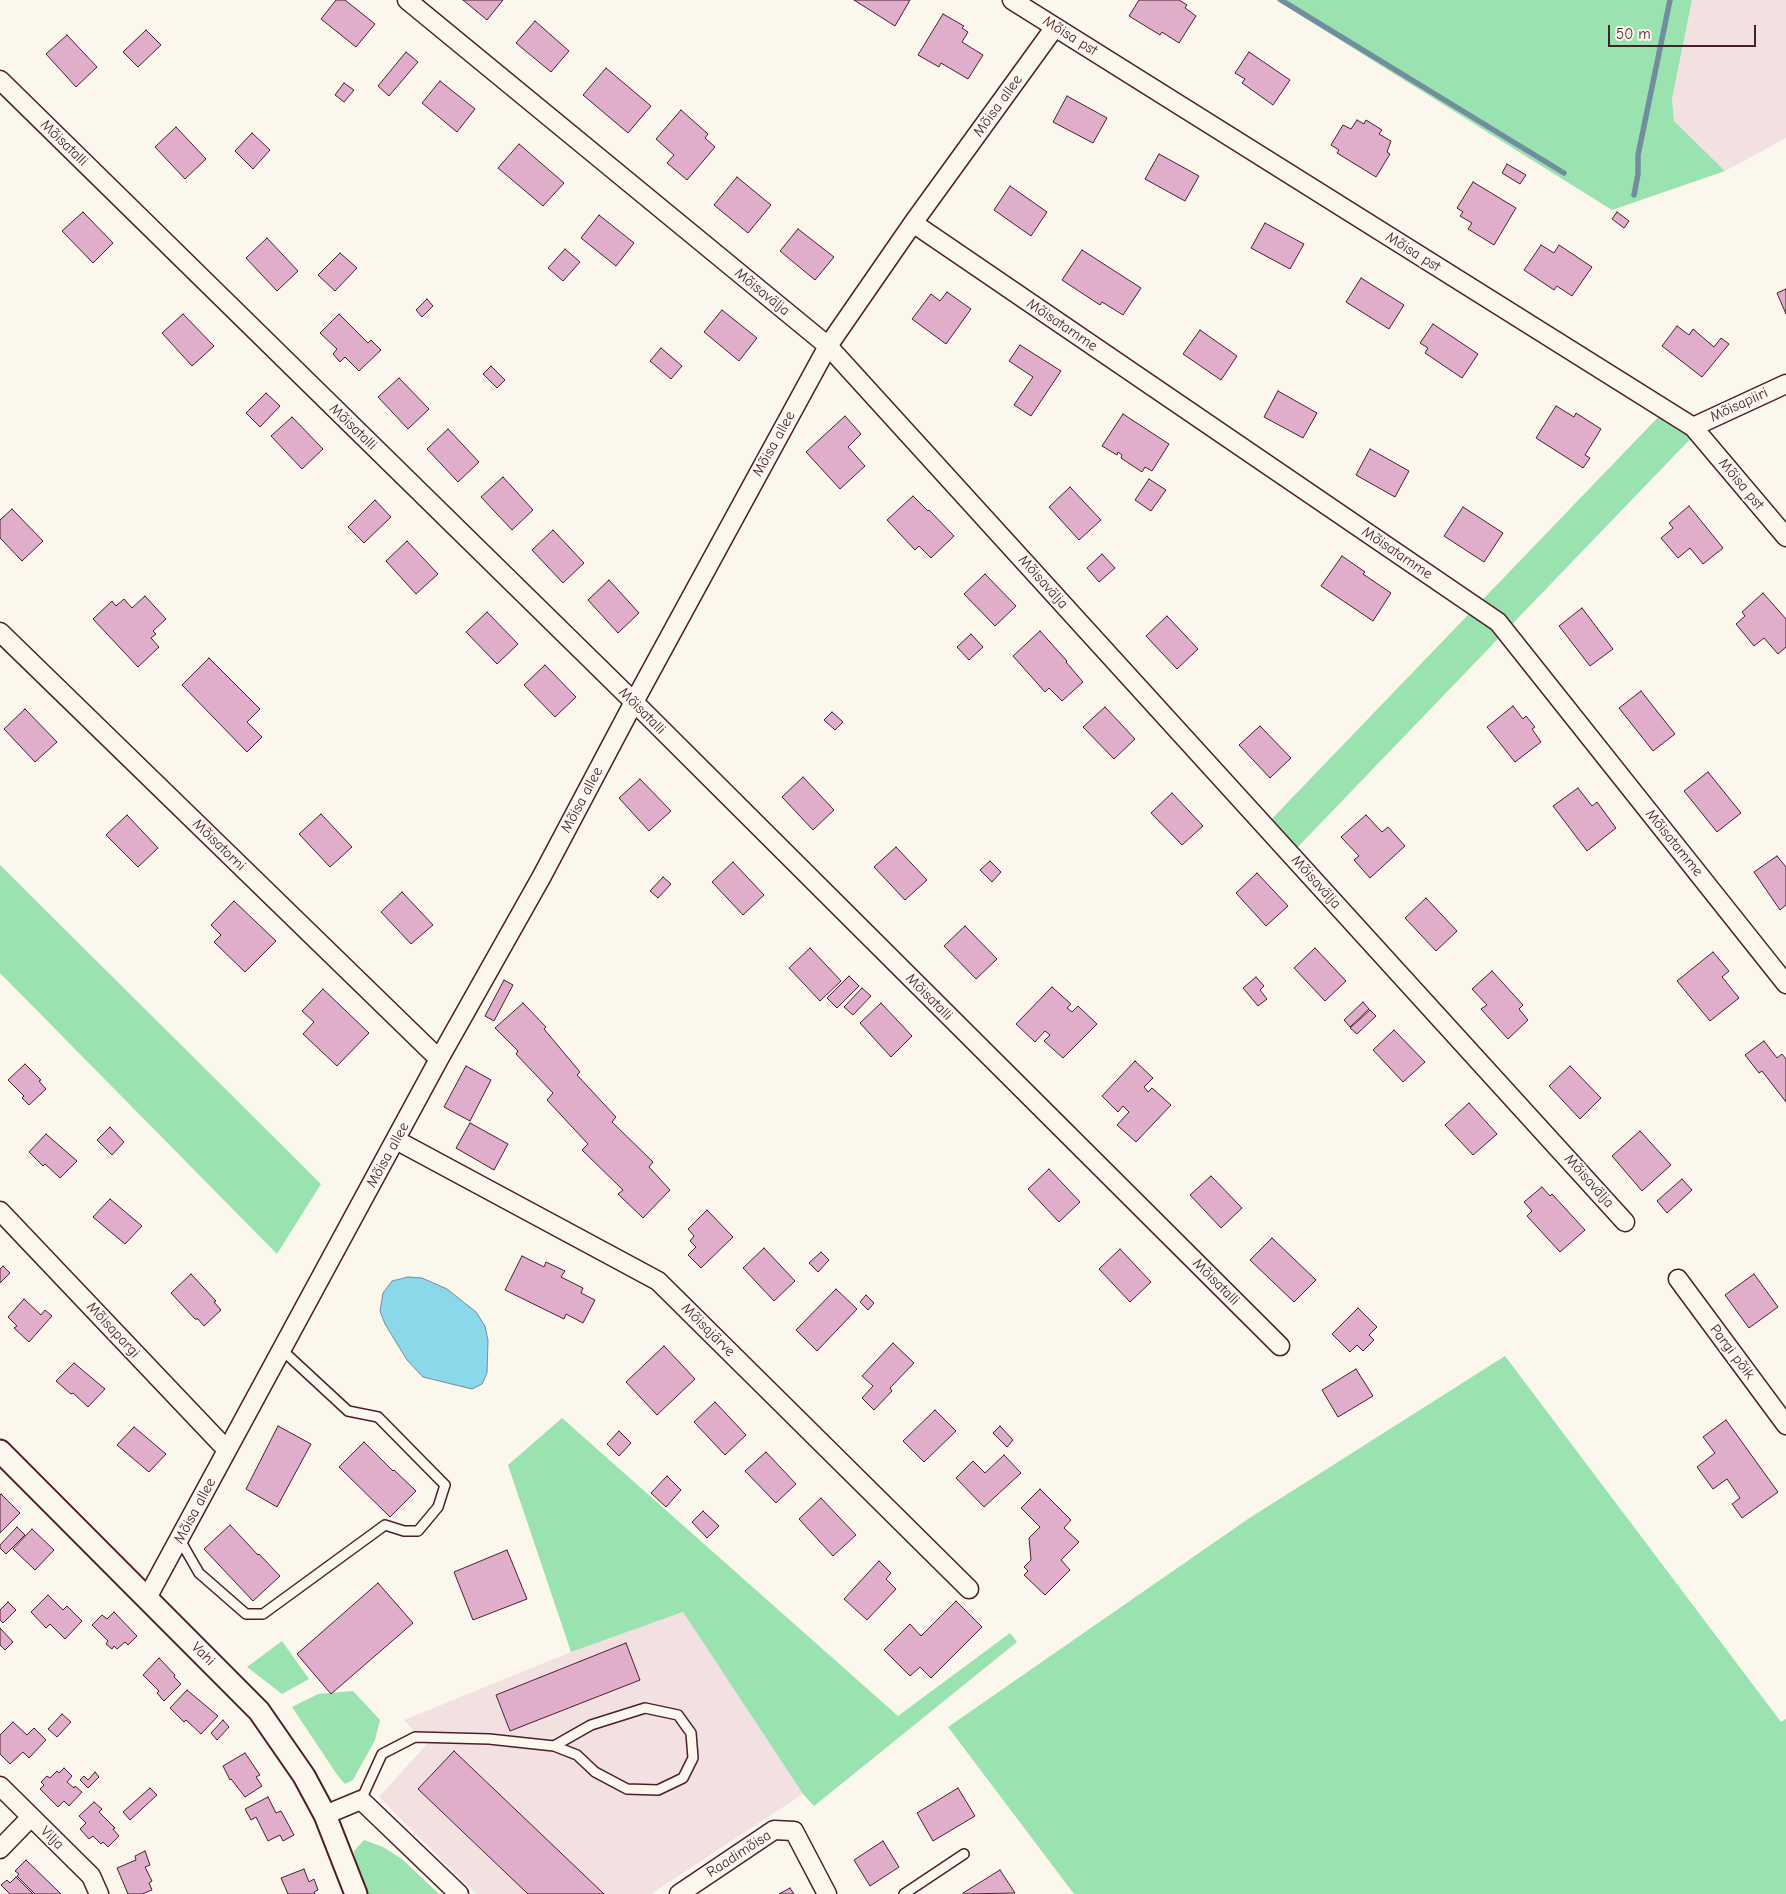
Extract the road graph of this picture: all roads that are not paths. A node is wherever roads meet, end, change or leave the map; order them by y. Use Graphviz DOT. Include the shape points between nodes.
graph roads {
  1 [pos="407,0"];
  2 [pos="1012,0"];
  3 [pos="1055,27"];
  4 [pos="0,80"];
  5 [pos="913,223"];
  6 [pos="828,346"];
  7 [pos="1786,384"];
  8 [pos="1693,427"];
  9 [pos="1786,537"];
  10 [pos="0,632"];
  11 [pos="634,702"];
  12 [pos="1786,984"];
  13 [pos="439,1059"];
  14 [pos="396,1140"];
  15 [pos="0,1211"];
  16 [pos="1625,1222"];
  17 [pos="1678,1279"];
  18 [pos="1280,1346"];
  19 [pos="281,1349"];
  20 [pos="1786,1425"];
  21 [pos="227,1450"];
  22 [pos="0,1451"];
  23 [pos="180,1540"];
  24 [pos="969,1589"];
  25 [pos="148,1598"];
  26 [pos="554,1746"];
  27 [pos="0,1786"];
  28 [pos="361,1800"];
  29 [pos="325,1815"];
  30 [pos="30,1817"];
  31 [pos="0,1849"];
  32 [pos="964,1854"];
  33 [pos="98,1894"];
  34 [pos="356,1894"];
  35 [pos="459,1894"];
  36 [pos="679,1894"];
  37 [pos="827,1894"];
  38 [pos="904,1894"];
  1 -- 6 [label="street, Mõisavälja"];
  2 -- 3 [label="street, Mõisa pst"];
  3 -- 5 [label="street, Mõisa allee"];
  3 -- 8 [label="street, Mõisa pst"];
  4 -- 11 [label="street, Mõisatalli"];
  5 -- 6 [label="street, Mõisa allee"];
  5 -- 12 [label="street, Mõisatamme" via="1498,622"];
  6 -- 11 [label="street, Mõisa allee"];
  6 -- 16 [label="street, Mõisavälja"];
  7 -- 8 [label="street, Mõisapiiri"];
  8 -- 9 [label="street, Mõisa pst"];
  10 -- 13 [label="street, Mõisatorni"];
  11 -- 13 [label="street, Mõisa allee" via="542,876"];
  11 -- 18 [label="street, Mõisatalli"];
  13 -- 14 [label="street, Mõisa allee"];
  14 -- 19 [label="street, Mõisa allee"];
  14 -- 24 [label="street, Mõisajärve" via="658,1281"];
  15 -- 21 [label="street, Mõisapargi"];
  17 -- 20 [label="street, Pargi põik"];
  19 -- 21 [label="street, Mõisa allee"];
  19 -- 23 [label="lane" via="348,1411 378,1417 445,1485 438,1507 418,1531 384,1525 263,1614 246,1614 199,1573"];
  21 -- 23 [label="street, Mõisa allee"];
  22 -- 25 [label="street, Vahi"];
  23 -- 25 [label="street, Mõisa allee"];
  25 -- 29 [label="street, Vahi" via="259,1711 304,1776"];
  26 -- 26 [label="lane" via="591,1725 645,1708 678,1715 691,1732 693,1758 683,1778 658,1790 626,1789 595,1772 577,1755"];
  26 -- 28 [label="lane" via="489,1738 415,1736 382,1754"];
  27 -- 30 [label="street, Vilja"];
  28 -- 29 [label="street"];
  28 -- 35 [label="street"];
  29 -- 34 [label="street, Vahi"];
  30 -- 31 [label="street"];
  30 -- 33 [label="street, Vilja" via="92,1876"];
  32 -- 38 [label="lane"];
  36 -- 37 [label="street, Raadimõisa" via="774,1830 794,1831"];
}
